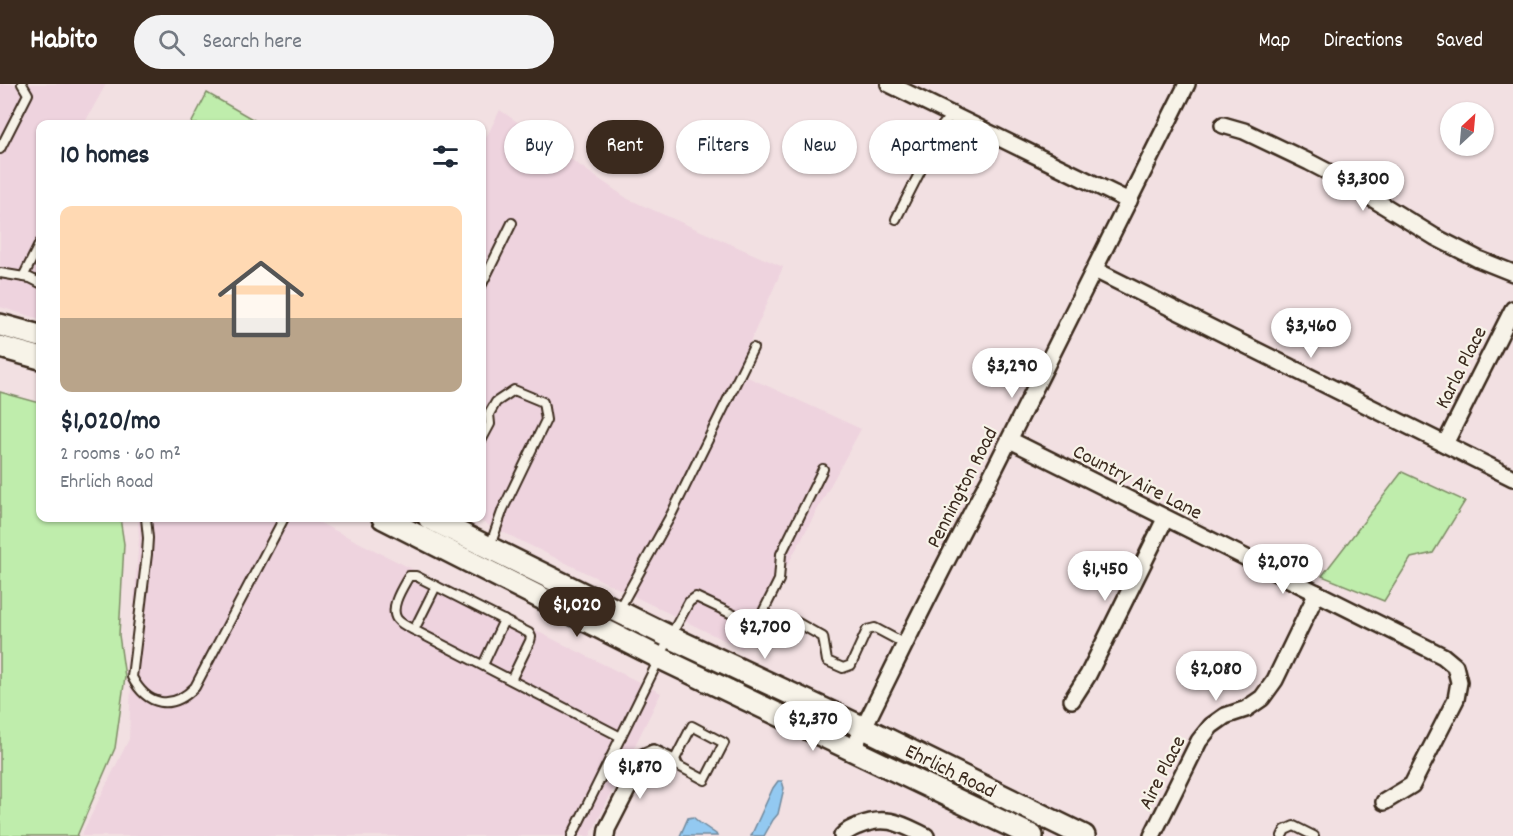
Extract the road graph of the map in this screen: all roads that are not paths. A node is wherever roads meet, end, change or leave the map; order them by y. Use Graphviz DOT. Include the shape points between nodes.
graph roads {
  1 [pos="22,84"];
  2 [pos="889,84"];
  3 [pos="1187,84"];
  4 [pos="951,115"];
  5 [pos="1223,125"];
  6 [pos="0,149"];
  7 [pos="1129,201"];
  8 [pos="896,219"];
  9 [pos="512,222"];
  10 [pos="36,251"];
  11 [pos="1095,270"];
  12 [pos="0,273"];
  13 [pos="1513,273"];
  14 [pos="486,276"];
  15 [pos="23,277"];
  16 [pos="36,281"];
  17 [pos="1513,309"];
  18 [pos="0,325"];
  19 [pos="36,335"];
  20 [pos="0,347"];
  21 [pos="753,348"];
  22 [pos="36,357"];
  23 [pos="486,432"];
  24 [pos="1010,440"];
  25 [pos="1445,444"];
  26 [pos="823,469"];
  27 [pos="1513,478"];
  28 [pos="1165,519"];
  29 [pos="146,522"];
  30 [pos="282,522"];
  31 [pos="391,522"];
  32 [pos="440,522"];
  33 [pos="490,547"];
  34 [pos="436,586"];
  35 [pos="1317,593"];
  36 [pos="619,610"];
  37 [pos="760,618"];
  38 [pos="504,620"];
  39 [pos="414,630"];
  40 [pos="670,637"];
  41 [pos="905,644"];
  42 [pos="660,658"];
  43 [pos="483,666"];
  44 [pos="511,680"];
  45 [pos="1072,700"];
  46 [pos="864,728"];
  47 [pos="621,737"];
  48 [pos="854,750"];
  49 [pos="673,763"];
  50 [pos="1384,802"];
  51 [pos="572,836"];
  52 [pos="606,836"];
  53 [pos="842,836"];
  54 [pos="926,836"];
  55 [pos="1032,836"];
  56 [pos="1084,836"];
  57 [pos="1152,836"];
  58 [pos="1282,836"];
  59 [pos="1314,836"];
  1 -- 6 [label="lane" via="28,94"];
  2 -- 4 [label="street"];
  3 -- 7 [label="street, Pennington Road"];
  4 -- 7 [label="street"];
  4 -- 8 [label="lane" via="938,131"];
  5 -- 13 [label="street" via="1317,166 1435,237"];
  7 -- 11 [label="street, Pennington Road"];
  9 -- 14 [label="lane"];
  10 -- 15 [label="lane"];
  11 -- 24 [label="street, Pennington Road"];
  11 -- 25 [label="street"];
  12 -- 15 [label="lane"];
  15 -- 16 [label="lane"];
  17 -- 25 [label="street, Karla Place"];
  18 -- 19 [label="main road"];
  20 -- 22 [label="main road"];
  21 -- 36 [label="lane" via="671,515"];
  23 -- 33 [label="lane" via="496,402 514,390 543,402 546,420 502,509"];
  24 -- 28 [label="street, Country Aire Lane"];
  24 -- 41 [label="street, Pennington Road"];
  25 -- 27 [label="street"];
  26 -- 37 [label="lane" via="781,554 779,580"];
  28 -- 35 [label="street, Country Aire Lane"];
  28 -- 45 [label="street"];
  29 -- 30 [label="lane" via="147,546 132,677 138,689 158,702 179,700 195,687"];
  31 -- 42 [label="main road, Ehrlich Road"];
  32 -- 33 [label="main road, Ehrlich Road"];
  33 -- 36 [label="main road, Ehrlich Road"];
  34 -- 38 [label="lane"];
  34 -- 39 [label="lane"];
  34 -- 39 [label="lane" via="409,576 401,591 395,615"];
  35 -- 50 [label="street, Country Aire Lane" via="1443,656 1455,666 1460,682 1456,699 1412,784"];
  35 -- 57 [label="street, Aire Place" via="1275,680 1262,698 1211,726"];
  36 -- 40 [label="main road, Ehrlich Road"];
  37 -- 40 [label="lane" via="749,622 696,597 689,602"];
  37 -- 41 [label="lane" via="791,619 823,637 827,661 843,668 851,665 867,630 875,628"];
  38 -- 43 [label="lane"];
  38 -- 44 [label="lane" via="531,637"];
  39 -- 43 [label="lane"];
  40 -- 42 [label="lane"];
  40 -- 46 [label="main road, Ehrlich Road"];
  41 -- 46 [label="street, Pennington Road"];
  42 -- 47 [label="lane"];
  42 -- 48 [label="main road, Ehrlich Road"];
  43 -- 44 [label="lane"];
  44 -- 47 [label="lane"];
  46 -- 48 [label="street, Pennington Road"];
  46 -- 56 [label="main road, Ehrlich Road"];
  47 -- 51 [label="lane"];
  48 -- 55 [label="main road, Ehrlich Road"];
  49 -- 49 [label="lane" via="705,780 724,742 693,726"];
  49 -- 52 [label="street" via="653,753 644,757"];
  53 -- 54 [label="street" via="846,831 879,820 899,823"];
  58 -- 59 [label="lane" via="1294,826"];
}
